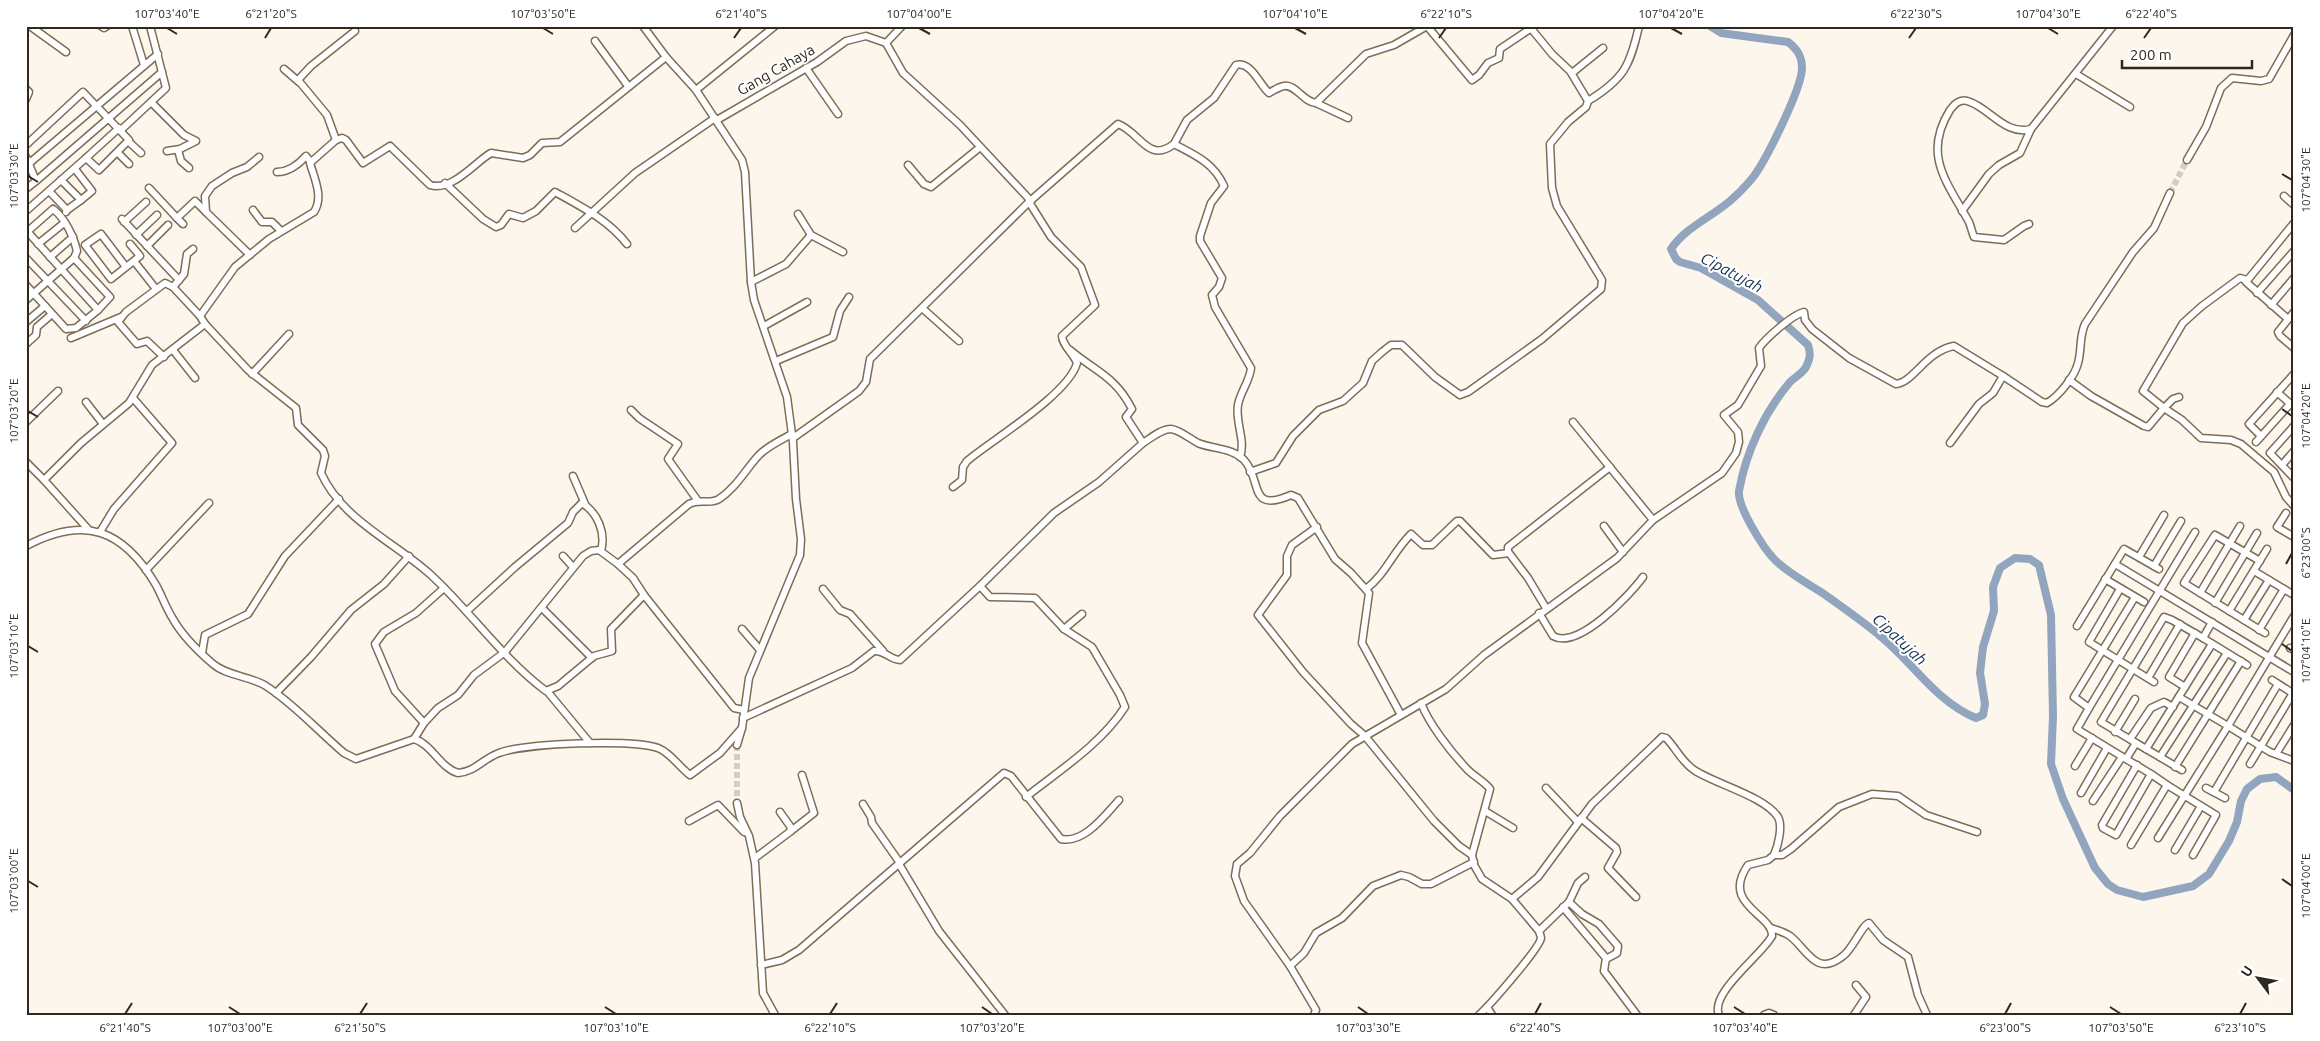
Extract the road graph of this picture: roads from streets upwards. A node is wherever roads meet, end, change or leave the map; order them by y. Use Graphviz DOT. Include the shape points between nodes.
graph roads {
  1 [pos="30,26"];
  2 [pos="101,26"];
  3 [pos="107,26"];
  4 [pos="132,26"];
  5 [pos="150,26"];
  6 [pos="643,26"];
  7 [pos="775,26"];
  8 [pos="902,26"];
  9 [pos="1427,26"];
  10 [pos="1639,26"];
  11 [pos="2113,26"];
  12 [pos="1531,28"];
  13 [pos="355,31"];
  14 [pos="2294,35"];
  15 [pos="595,41"];
  16 [pos="886,43"];
  17 [pos="1603,48"];
  18 [pos="66,52"];
  19 [pos="158,54"];
  20 [pos="666,57"];
  21 [pos="144,65"];
  22 [pos="284,68"];
  23 [pos="806,68"];
  24 [pos="162,72"];
  25 [pos="1572,73"];
  26 [pos="2076,74"];
  27 [pos="299,82"];
  28 [pos="628,86"];
  29 [pos="26,89"];
  30 [pos="696,90"];
  31 [pos="26,99"];
  32 [pos="1588,101"];
  33 [pos="151,102"];
  34 [pos="1316,102"];
  35 [pos="96,105"];
  36 [pos="2130,106"];
  37 [pos="838,114"];
  38 [pos="107,117"];
  39 [pos="1348,118"];
  40 [pos="716,119"];
  41 [pos="120,129"];
  42 [pos="2031,129"];
  43 [pos="336,140"];
  44 [pos="129,142"];
  45 [pos="26,144"];
  46 [pos="1174,144"];
  47 [pos="980,148"];
  48 [pos="178,150"];
  49 [pos="167,151"];
  50 [pos="118,153"];
  51 [pos="141,154"];
  52 [pos="259,157"];
  53 [pos="86,158"];
  54 [pos="2187,160"];
  55 [pos="310,161"];
  56 [pos="27,162"];
  57 [pos="129,164"];
  58 [pos="908,165"];
  59 [pos="189,168"];
  60 [pos="75,169"];
  61 [pos="276,172"];
  62 [pos="61,180"];
  63 [pos="36,181"];
  64 [pos="445,183"];
  65 [pos="149,188"];
  66 [pos="26,189"];
  67 [pos="49,191"];
  68 [pos="2170,193"];
  69 [pos="2284,196"];
  70 [pos="81,200"];
  71 [pos="2292,201"];
  72 [pos="146,202"];
  73 [pos="1030,202"];
  74 [pos="67,210"];
  75 [pos="253,210"];
  76 [pos="26,211"];
  77 [pos="1962,211"];
  78 [pos="206,212"];
  79 [pos="593,213"];
  80 [pos="158,214"];
  81 [pos="798,214"];
  82 [pos="61,216"];
  83 [pos="178,218"];
  84 [pos="64,223"];
  85 [pos="2294,223"];
  86 [pos="184,224"];
  87 [pos="2029,224"];
  88 [pos="168,225"];
  89 [pos="575,228"];
  90 [pos="27,231"];
  91 [pos="281,231"];
  92 [pos="136,235"];
  93 [pos="811,235"];
  94 [pos="73,237"];
  95 [pos="38,244"];
  96 [pos="130,244"];
  97 [pos="627,244"];
  98 [pos="147,246"];
  99 [pos="193,249"];
  100 [pos="2294,251"];
  101 [pos="843,252"];
  102 [pos="250,255"];
  103 [pos="50,257"];
  104 [pos="26,258"];
  105 [pos="74,258"];
  106 [pos="134,261"];
  107 [pos="126,267"];
  108 [pos="61,270"];
  109 [pos="2294,278"];
  110 [pos="180,280"];
  111 [pos="2247,280"];
  112 [pos="48,282"];
  113 [pos="750,282"];
  114 [pos="26,285"];
  115 [pos="173,287"];
  116 [pos="156,289"];
  117 [pos="34,293"];
  118 [pos="2257,293"];
  119 [pos="849,297"];
  120 [pos="26,300"];
  121 [pos="807,302"];
  122 [pos="2271,305"];
  123 [pos="45,306"];
  124 [pos="922,308"];
  125 [pos="98,310"];
  126 [pos="2294,312"];
  127 [pos="52,314"];
  128 [pos="200,316"];
  129 [pos="120,317"];
  130 [pos="2288,319"];
  131 [pos="86,321"];
  132 [pos="26,322"];
  133 [pos="205,324"];
  134 [pos="764,326"];
  135 [pos="290,334"];
  136 [pos="71,338"];
  137 [pos="959,340"];
  138 [pos="26,344"];
  139 [pos="2294,348"];
  140 [pos="173,350"];
  141 [pos="1070,350"];
  142 [pos="164,357"];
  143 [pos="776,361"];
  144 [pos="252,374"];
  145 [pos="2294,374"];
  146 [pos="2003,376"];
  147 [pos="195,378"];
  148 [pos="2069,380"];
  149 [pos="58,391"];
  150 [pos="2278,391"];
  151 [pos="2179,397"];
  152 [pos="133,398"];
  153 [pos="86,402"];
  154 [pos="2292,406"];
  155 [pos="2164,408"];
  156 [pos="631,410"];
  157 [pos="26,422"];
  158 [pos="1573,422"];
  159 [pos="104,424"];
  160 [pos="2294,426"];
  161 [pos="792,436"];
  162 [pos="2261,436"];
  163 [pos="1144,442"];
  164 [pos="2256,442"];
  165 [pos="1950,443"];
  166 [pos="2294,451"];
  167 [pos="1240,457"];
  168 [pos="26,462"];
  169 [pos="2282,465"];
  170 [pos="1610,467"];
  171 [pos="1250,472"];
  172 [pos="573,476"];
  173 [pos="2294,478"];
  174 [pos="44,480"];
  175 [pos="953,487"];
  176 [pos="339,500"];
  177 [pos="698,500"];
  178 [pos="209,503"];
  179 [pos="585,504"];
  180 [pos="2294,506"];
  181 [pos="2286,514"];
  182 [pos="2164,516"];
  183 [pos="1653,520"];
  184 [pos="2181,521"];
  185 [pos="1604,526"];
  186 [pos="2240,526"];
  187 [pos="1317,527"];
  188 [pos="88,529"];
  189 [pos="100,532"];
  190 [pos="2195,532"];
  191 [pos="2257,533"];
  192 [pos="2293,536"];
  193 [pos="2230,542"];
  194 [pos="26,546"];
  195 [pos="2268,548"];
  196 [pos="601,551"];
  197 [pos="1508,552"];
  198 [pos="1623,552"];
  199 [pos="2245,552"];
  200 [pos="409,556"];
  201 [pos="562,556"];
  202 [pos="2139,557"];
  203 [pos="2260,561"];
  204 [pos="618,564"];
  205 [pos="2115,564"];
  206 [pos="573,567"];
  207 [pos="146,570"];
  208 [pos="2254,570"];
  209 [pos="1642,577"];
  210 [pos="2105,579"];
  211 [pos="2269,580"];
  212 [pos="980,586"];
  213 [pos="444,588"];
  214 [pos="824,589"];
  215 [pos="1366,589"];
  216 [pos="2120,589"];
  217 [pos="2284,589"];
  218 [pos="2159,590"];
  219 [pos="2200,593"];
  220 [pos="644,595"];
  221 [pos="2294,595"];
  222 [pos="2135,597"];
  223 [pos="2144,602"];
  224 [pos="2215,603"];
  225 [pos="542,608"];
  226 [pos="1546,608"];
  227 [pos="467,611"];
  228 [pos="2229,611"];
  229 [pos="1539,613"];
  230 [pos="1082,614"];
  231 [pos="2294,616"];
  232 [pos="2244,620"];
  233 [pos="2212,622"];
  234 [pos="2180,624"];
  235 [pos="2077,626"];
  236 [pos="742,629"];
  237 [pos="1064,629"];
  238 [pos="2195,633"];
  239 [pos="2203,638"];
  240 [pos="2212,644"];
  241 [pos="760,650"];
  242 [pos="505,652"];
  243 [pos="883,652"];
  244 [pos="2103,652"];
  245 [pos="202,653"];
  246 [pos="2227,653"];
  247 [pos="2270,657"];
  248 [pos="592,658"];
  249 [pos="2118,660"];
  250 [pos="2133,669"];
  251 [pos="2294,672"];
  252 [pos="2185,688"];
  253 [pos="547,692"];
  254 [pos="276,693"];
  255 [pos="2293,693"];
  256 [pos="2179,697"];
  257 [pos="2136,699"];
  258 [pos="1421,703"];
  259 [pos="2194,706"];
  260 [pos="2173,707"];
  261 [pos="2089,708"];
  262 [pos="744,710"];
  263 [pos="1401,715"];
  264 [pos="2208,715"];
  265 [pos="743,718"];
  266 [pos="424,724"];
  267 [pos="2294,725"];
  268 [pos="2228,726"];
  269 [pos="742,728"];
  270 [pos="2115,732"];
  271 [pos="1364,736"];
  272 [pos="2245,737"];
  273 [pos="2092,738"];
  274 [pos="414,739"];
  275 [pos="2133,741"];
  276 [pos="590,743"];
  277 [pos="737,744"];
  278 [pos="2261,747"];
  279 [pos="2107,748"];
  280 [pos="2146,749"];
  281 [pos="2276,754"];
  282 [pos="2160,757"];
  283 [pos="2124,758"];
  284 [pos="2293,760"];
  285 [pos="2250,764"];
  286 [pos="2137,765"];
  287 [pos="2075,766"];
  288 [pos="2151,774"];
  289 [pos="802,775"];
  290 [pos="2167,785"];
  291 [pos="1546,788"];
  292 [pos="2206,788"];
  293 [pos="2214,792"];
  294 [pos="2081,793"];
  295 [pos="2185,796"];
  296 [pos="1026,797"];
  297 [pos="2225,798"];
  298 [pos="1119,800"];
  299 [pos="2093,801"];
  300 [pos="738,803"];
  301 [pos="863,804"];
  302 [pos="2201,806"];
  303 [pos="1485,811"];
  304 [pos="780,812"];
  305 [pos="1580,820"];
  306 [pos="689,821"];
  307 [pos="1513,828"];
  308 [pos="792,831"];
  309 [pos="1977,832"];
  310 [pos="748,836"];
  311 [pos="2158,838"];
  312 [pos="2131,845"];
  313 [pos="2175,850"];
  314 [pos="1472,854"];
  315 [pos="2194,854"];
  316 [pos="1774,855"];
  317 [pos="755,858"];
  318 [pos="1474,862"];
  319 [pos="900,863"];
  320 [pos="1585,877"];
  321 [pos="1636,897"];
  322 [pos="1512,899"];
  323 [pos="1566,905"];
  324 [pos="1771,928"];
  325 [pos="1539,931"];
  326 [pos="1606,959"];
  327 [pos="761,965"];
  328 [pos="1290,966"];
  329 [pos="1856,985"];
  330 [pos="1486,1007"];
  331 [pos="775,1015"];
  332 [pos="1005,1015"];
  333 [pos="1314,1015"];
  334 [pos="1479,1015"];
  335 [pos="1492,1015"];
  336 [pos="1637,1015"];
  337 [pos="1719,1015"];
  338 [pos="1764,1015"];
  339 [pos="1774,1015"];
  340 [pos="1854,1015"];
  341 [pos="1927,1015"];
  1 -- 18 [label="street"];
  2 -- 3 [label="street"];
  4 -- 21 [label="street"];
  5 -- 19 [label="street"];
  6 -- 20 [label="street"];
  7 -- 30 [label="street"];
  8 -- 16 [label="street"];
  9 -- 12 [label="street" via="1472,80 1488,63 1499,58 1500,49"];
  9 -- 34 [label="street" via="1394,45 1363,55"];
  10 -- 32 [label="street" via="1632,59 1623,74"];
  11 -- 26 [label="street"];
  12 -- 25 [label="street"];
  13 -- 27 [label="street" via="300,76"];
  14 -- 54 [label="street" via="2269,79 2232,78 2225,83"];
  15 -- 28 [label="street"];
  16 -- 23 [label="street, Gang Cahaya" via="866,36 846,41"];
  16 -- 47 [label="street" via="903,73 960,125"];
  17 -- 25 [label="street"];
  19 -- 21 [label="street"];
  19 -- 24 [label="street"];
  20 -- 28 [label="street"];
  20 -- 30 [label="street"];
  21 -- 35 [label="street"];
  22 -- 27 [label="street"];
  23 -- 37 [label="street"];
  23 -- 40 [label="street, Gang Cahaya"];
  24 -- 33 [label="street" via="166,88"];
  24 -- 38 [label="street"];
  25 -- 32 [label="street"];
  26 -- 36 [label="street"];
  26 -- 42 [label="street"];
  27 -- 43 [label="street" via="327,115"];
  28 -- 64 [label="street" via="560,142 542,143 524,158 490,153 459,178"];
  29 -- 31 [label="street" via="29,92"];
  30 -- 40 [label="street"];
  32 -- 171 [label="street" via="1586,107 1554,138 1549,149 1557,206 1602,280 1601,289 1542,338 1460,395 1435,377 1402,345 1391,345 1372,361 1364,383 1343,401 1319,410 1293,436 1276,463"];
  33 -- 41 [label="street"];
  33 -- 48 [label="street" via="184,135 196,142"];
  34 -- 39 [label="street"];
  34 -- 46 [label="street" via="1306,100 1284,86 1268,93 1251,71 1238,64 1214,98 1187,120"];
  35 -- 38 [label="street"];
  35 -- 45 [label="street" via="82,93"];
  35 -- 56 [label="street"];
  38 -- 41 [label="street"];
  38 -- 63 [label="street"];
  40 -- 79 [label="street, Gang Cahaya" via="635,173"];
  40 -- 113 [label="street" via="744,165"];
  41 -- 44 [label="street"];
  41 -- 53 [label="street"];
  42 -- 77 [label="street" via="2020,154 1989,174"];
  42 -- 77 [label="street" via="2025,131 2000,123 1967,101 1953,105 1939,134 1937,160"];
  43 -- 55 [label="street"];
  43 -- 64 [label="street" via="346,140 363,163 390,146 430,185"];
  44 -- 50 [label="street"];
  44 -- 51 [label="street"];
  46 -- 73 [label="street" via="1166,150 1154,150 1118,124"];
  46 -- 167 [label="street" via="1211,165 1224,186 1211,203 1200,241 1222,278 1212,295 1216,307 1251,368 1238,406 1243,447"];
  47 -- 58 [label="street" via="931,187 924,184"];
  47 -- 73 [label="street"];
  48 -- 49 [label="street"];
  48 -- 59 [label="street" via="181,161"];
  50 -- 53 [label="street" via="98,170"];
  50 -- 57 [label="street"];
  52 -- 78 [label="street" via="212,186 205,196"];
  53 -- 60 [label="street"];
  55 -- 61 [label="street" via="306,156 290,169"];
  55 -- 91 [label="street" via="318,193 316,208"];
  56 -- 63 [label="street"];
  60 -- 62 [label="street"];
  60 -- 70 [label="street" via="92,191"];
  62 -- 67 [label="street"];
  62 -- 70 [label="street"];
  63 -- 66 [label="street"];
  64 -- 79 [label="street" via="483,220 496,227 509,214 523,218 536,211 554,192"];
  65 -- 83 [label="street"];
  67 -- 74 [label="street"];
  67 -- 76 [label="street"];
  68 -- 148 [label="street" via="2154,228 2133,252 2085,324 2078,362"];
  69 -- 71 [label="street"];
  70 -- 74 [label="street"];
  72 -- 92 [label="street" via="123,221"];
  73 -- 124 [label="street"];
  73 -- 141 [label="street" via="1051,237 1081,267 1095,303 1064,334 1062,340"];
  74 -- 82 [label="street"];
  75 -- 91 [label="street" via="262,222 272,222"];
  77 -- 87 [label="street" via="1977,238 2004,240"];
  78 -- 83 [label="street" via="195,201"];
  78 -- 102 [label="street"];
  79 -- 89 [label="street, Gang Cahaya"];
  79 -- 97 [label="street"];
  80 -- 92 [label="street"];
  81 -- 93 [label="street"];
  82 -- 84 [label="street"];
  82 -- 90 [label="street" via="52,210"];
  83 -- 86 [label="street"];
  84 -- 94 [label="street"];
  84 -- 95 [label="street"];
  85 -- 111 [label="street"];
  88 -- 98 [label="street"];
  90 -- 95 [label="street"];
  91 -- 102 [label="street"];
  92 -- 98 [label="street"];
  93 -- 101 [label="street"];
  93 -- 113 [label="street" via="786,264"];
  94 -- 103 [label="street"];
  94 -- 105 [label="street" via="78,252"];
  95 -- 103 [label="street"];
  96 -- 106 [label="street" via="140,256"];
  98 -- 110 [label="street"];
  99 -- 110 [label="street" via="187,254 185,272"];
  100 -- 118 [label="street"];
  102 -- 128 [label="street" via="225,280"];
  103 -- 108 [label="street"];
  104 -- 112 [label="street"];
  105 -- 108 [label="street"];
  105 -- 125 [label="street" via="110,297"];
  106 -- 107 [label="street"];
  106 -- 116 [label="street"];
  107 -- 107 [label="street" via="110,279 85,245 100,234"];
  108 -- 112 [label="street"];
  108 -- 125 [label="street"];
  109 -- 122 [label="street"];
  110 -- 115 [label="street"];
  111 -- 118 [label="street" via="2246,283"];
  111 -- 155 [label="street" via="2240,278 2225,288 2183,323 2143,391"];
  112 -- 117 [label="street"];
  112 -- 131 [label="street"];
  113 -- 134 [label="street"];
  114 -- 117 [label="street"];
  115 -- 116 [label="street" via="165,283"];
  115 -- 128 [label="street"];
  116 -- 129 [label="street"];
  117 -- 120 [label="street"];
  117 -- 123 [label="street"];
  118 -- 122 [label="street"];
  119 -- 143 [label="street" via="840,311 833,337"];
  121 -- 134 [label="street"];
  122 -- 130 [label="street"];
  123 -- 127 [label="street"];
  123 -- 132 [label="street"];
  124 -- 137 [label="street"];
  124 -- 161 [label="street" via="869,360 862,388 816,424"];
  125 -- 131 [label="street"];
  126 -- 130 [label="street"];
  127 -- 131 [label="street" via="68,329"];
  127 -- 138 [label="street" via="37,327 36,334"];
  128 -- 133 [label="street"];
  129 -- 136 [label="street"];
  129 -- 142 [label="street" via="118,323 137,344 149,342"];
  130 -- 139 [label="street" via="2278,334"];
  133 -- 140 [label="street"];
  133 -- 144 [label="street"];
  134 -- 143 [label="street"];
  135 -- 144 [label="street"];
  140 -- 142 [label="street"];
  140 -- 147 [label="street"];
  141 -- 163 [label="street" via="1101,370 1119,387 1132,409 1126,417 1128,423"];
  141 -- 175 [label="street" via="1076,363 1069,377 1019,424 967,461 962,480"];
  142 -- 152 [label="street" via="149,368"];
  143 -- 161 [label="street" via="785,389"];
  144 -- 176 [label="street" via="296,408 298,425 323,450 325,462 321,473"];
  145 -- 150 [label="street"];
  146 -- 148 [label="street" via="2045,403 2051,401"];
  146 -- 165 [label="street" via="1993,393 1979,404"];
  146 -- 183 [label="street" via="1954,346 1929,357 1903,382 1896,384 1856,364 1812,329 1804,313 1797,315 1759,348 1762,364 1742,400 1734,410 1724,415 1738,432 1736,453 1716,478"];
  148 -- 155 [label="street" via="2144,426 2148,426"];
  149 -- 157 [label="street"];
  150 -- 154 [label="street"];
  150 -- 162 [label="street" via="2249,424"];
  151 -- 155 [label="street"];
  152 -- 159 [label="street"];
  152 -- 189 [label="street" via="172,443 114,509"];
  153 -- 159 [label="street"];
  154 -- 162 [label="street"];
  155 -- 180 [label="street" via="2201,438 2241,444 2274,472 2286,498"];
  156 -- 177 [label="street" via="678,444 668,459"];
  158 -- 170 [label="street"];
  159 -- 174 [label="street"];
  160 -- 169 [label="street" via="2270,453"];
  161 -- 177 [label="street" via="761,453 720,498 712,502"];
  161 -- 241 [label="street" via="801,547"];
  162 -- 164 [label="street"];
  163 -- 167 [label="street" via="1161,432 1173,430"];
  163 -- 212 [label="street" via="1103,479 1054,513"];
  166 -- 169 [label="street"];
  167 -- 171 [label="street"];
  168 -- 174 [label="street"];
  169 -- 173 [label="street"];
  170 -- 183 [label="street"];
  170 -- 197 [label="street" via="1508,547"];
  171 -- 187 [label="street" via="1266,500 1274,502 1291,495 1298,498"];
  172 -- 179 [label="street"];
  174 -- 188 [label="street"];
  176 -- 200 [label="street" via="373,532"];
  176 -- 245 [label="street" via="285,556 248,614 205,635"];
  177 -- 204 [label="street"];
  178 -- 207 [label="street"];
  179 -- 196 [label="street" via="603,531"];
  179 -- 227 [label="street" via="573,511 568,523"];
  181 -- 192 [label="street" via="2277,528"];
  182 -- 202 [label="street"];
  183 -- 198 [label="street"];
  184 -- 202 [label="street" via="2157,568"];
  185 -- 198 [label="street"];
  186 -- 193 [label="street"];
  187 -- 215 [label="street" via="1335,559"];
  187 -- 271 [label="street" via="1292,545 1287,556 1287,575 1258,615 1303,672"];
  188 -- 189 [label="street"];
  188 -- 194 [label="street" via="61,531"];
  189 -- 207 [label="street" via="122,542"];
  190 -- 218 [label="street"];
  191 -- 199 [label="street"];
  193 -- 199 [label="street"];
  193 -- 219 [label="street"];
  193 -- 219 [label="street" via="2214,535 2185,582"];
  195 -- 203 [label="street"];
  196 -- 204 [label="street"];
  196 -- 206 [label="street" via="591,551"];
  197 -- 215 [label="street" via="1492,555 1468,528 1457,521 1432,544 1423,545 1410,534 1379,578"];
  197 -- 226 [label="street"];
  198 -- 226 [label="street"];
  199 -- 203 [label="street"];
  199 -- 224 [label="street"];
  200 -- 213 [label="street"];
  200 -- 254 [label="street" via="384,584 351,610"];
  201 -- 206 [label="street"];
  202 -- 205 [label="street" via="2124,549"];
  203 -- 208 [label="street"];
  204 -- 220 [label="street"];
  205 -- 210 [label="street"];
  205 -- 218 [label="street"];
  206 -- 225 [label="street"];
  207 -- 245 [label="street" via="174,621"];
  208 -- 211 [label="street"];
  208 -- 228 [label="street"];
  209 -- 229 [label="street" via="1617,608 1574,637 1562,639 1553,636"];
  210 -- 216 [label="street"];
  210 -- 235 [label="street"];
  211 -- 217 [label="street"];
  211 -- 232 [label="street"];
  212 -- 237 [label="street" via="990,597 1034,597"];
  212 -- 243 [label="street" via="900,660"];
  213 -- 227 [label="street"];
  213 -- 266 [label="street" via="416,613 384,632 375,644 395,691"];
  214 -- 243 [label="street" via="840,610 852,615"];
  215 -- 263 [label="street" via="1369,598 1362,643"];
  216 -- 222 [label="street"];
  216 -- 244 [label="street" via="2089,641"];
  217 -- 221 [label="street"];
  217 -- 232 [label="street" via="2262,631"];
  218 -- 233 [label="street"];
  218 -- 249 [label="street"];
  219 -- 224 [label="street"];
  220 -- 248 [label="street" via="611,629 611,653"];
  220 -- 262 [label="street" via="734,708"];
  222 -- 223 [label="street"];
  222 -- 244 [label="street"];
  224 -- 228 [label="street"];
  225 -- 242 [label="street"];
  225 -- 248 [label="street"];
  226 -- 229 [label="street"];
  227 -- 242 [label="street"];
  228 -- 232 [label="street"];
  229 -- 258 [label="street" via="1452,684"];
  230 -- 237 [label="street"];
  231 -- 247 [label="street"];
  233 -- 239 [label="street"];
  233 -- 247 [label="street"];
  234 -- 238 [label="street"];
  234 -- 250 [label="street" via="2162,614"];
  234 -- 250 [label="street" via="2151,680"];
  236 -- 241 [label="street"];
  237 -- 296 [label="street" via="1093,648 1125,707 1112,725 1077,758"];
  238 -- 239 [label="street"];
  238 -- 252 [label="street" via="2169,677"];
  239 -- 240 [label="street"];
  240 -- 246 [label="street"];
  240 -- 252 [label="street"];
  241 -- 262 [label="street" via="748,682"];
  242 -- 253 [label="street"];
  242 -- 266 [label="street" via="474,675 458,695 440,705"];
  243 -- 265 [label="street" via="874,651 852,668"];
  244 -- 249 [label="street"];
  244 -- 261 [label="street" via="2074,698"];
  245 -- 254 [label="street" via="217,667 256,681"];
  246 -- 259 [label="street"];
  246 -- 264 [label="street" via="2244,663"];
  247 -- 251 [label="street"];
  247 -- 268 [label="street"];
  248 -- 253 [label="street"];
  249 -- 250 [label="street"];
  249 -- 261 [label="street"];
  250 -- 270 [label="street" via="2098,721"];
  252 -- 256 [label="street"];
  253 -- 276 [label="street"];
  254 -- 274 [label="street" via="353,758"];
  255 -- 272 [label="street" via="2275,682"];
  255 -- 278 [label="street"];
  256 -- 259 [label="street"];
  256 -- 260 [label="street"];
  257 -- 270 [label="street"];
  258 -- 263 [label="street"];
  258 -- 303 [label="street" via="1427,717 1456,756 1489,788"];
  259 -- 264 [label="street"];
  259 -- 282 [label="street"];
  260 -- 275 [label="street" via="2164,702 2151,708"];
  260 -- 280 [label="street"];
  261 -- 273 [label="street" via="2076,728"];
  262 -- 265 [label="street"];
  263 -- 271 [label="street"];
  264 -- 268 [label="street"];
  264 -- 282 [label="street" via="2178,769"];
  265 -- 269 [label="street"];
  266 -- 274 [label="street"];
  267 -- 281 [label="street"];
  268 -- 272 [label="street"];
  268 -- 295 [label="street"];
  269 -- 276 [label="street" via="720,754 690,774 657,748"];
  269 -- 277 [label="street"];
  270 -- 275 [label="street"];
  271 -- 314 [label="street" via="1434,821"];
  271 -- 328 [label="street" via="1344,751 1236,866 1235,880 1244,901"];
  272 -- 278 [label="street"];
  272 -- 293 [label="street"];
  273 -- 279 [label="street"];
  273 -- 287 [label="street"];
  274 -- 276 [label="street" via="458,773 500,752"];
  275 -- 280 [label="street"];
  275 -- 283 [label="street"];
  278 -- 281 [label="street"];
  278 -- 285 [label="street"];
  279 -- 283 [label="street"];
  279 -- 294 [label="street"];
  280 -- 282 [label="street"];
  281 -- 284 [label="street"];
  283 -- 286 [label="street"];
  283 -- 299 [label="street"];
  286 -- 288 [label="street"];
  286 -- 288 [label="street" via="2102,826 2114,835"];
  288 -- 290 [label="street"];
  289 -- 308 [label="street" via="814,813"];
  290 -- 295 [label="street"];
  290 -- 312 [label="street"];
  291 -- 305 [label="street"];
  292 -- 293 [label="street"];
  293 -- 297 [label="street"];
  295 -- 302 [label="street"];
  295 -- 311 [label="street"];
  296 -- 298 [label="street" via="1056,835 1067,840 1087,833"];
  296 -- 319 [label="street" via="1011,776 1004,773"];
  300 -- 310 [label="street"];
  301 -- 319 [label="street"];
  302 -- 313 [label="street"];
  302 -- 315 [label="street" via="2216,816"];
  303 -- 307 [label="street"];
  303 -- 314 [label="street"];
  304 -- 308 [label="street"];
  305 -- 316 [label="street" via="1612,784 1664,737 1695,771 1751,797 1777,817 1780,828"];
  305 -- 321 [label="street" via="1616,848 1608,868"];
  305 -- 322 [label="street" via="1538,877"];
  306 -- 310 [label="street" via="718,805"];
  308 -- 317 [label="street"];
  309 -- 316 [label="street" via="1926,815 1898,796 1872,794 1839,807 1791,849"];
  310 -- 317 [label="street"];
  314 -- 318 [label="street"];
  316 -- 324 [label="street" via="1768,860 1748,865 1740,886 1744,900"];
  317 -- 327 [label="street"];
  318 -- 322 [label="street" via="1482,879"];
  318 -- 328 [label="street" via="1431,884 1422,884 1401,875 1373,886 1342,918 1316,933"];
  319 -- 327 [label="street" via="799,950 782,960"];
  319 -- 332 [label="street" via="939,931"];
  320 -- 323 [label="street"];
  322 -- 325 [label="street"];
  323 -- 325 [label="street"];
  323 -- 326 [label="street"];
  323 -- 326 [label="street" via="1599,924 1618,946 1617,953"];
  324 -- 337 [label="street" via="1771,939 1749,961 1719,1002"];
  324 -- 341 [label="street" via="1790,936 1812,960 1826,963 1836,961 1848,952 1869,923 1880,937 1908,957"];
  325 -- 330 [label="street" via="1540,942"];
  326 -- 336 [label="street" via="1604,971"];
  327 -- 331 [label="street" via="764,996"];
  328 -- 333 [label="street" via="1316,1010"];
  329 -- 340 [label="street" via="1866,997"];
  330 -- 334 [label="street"];
  330 -- 335 [label="street"];
  338 -- 339 [label="street"];
}
